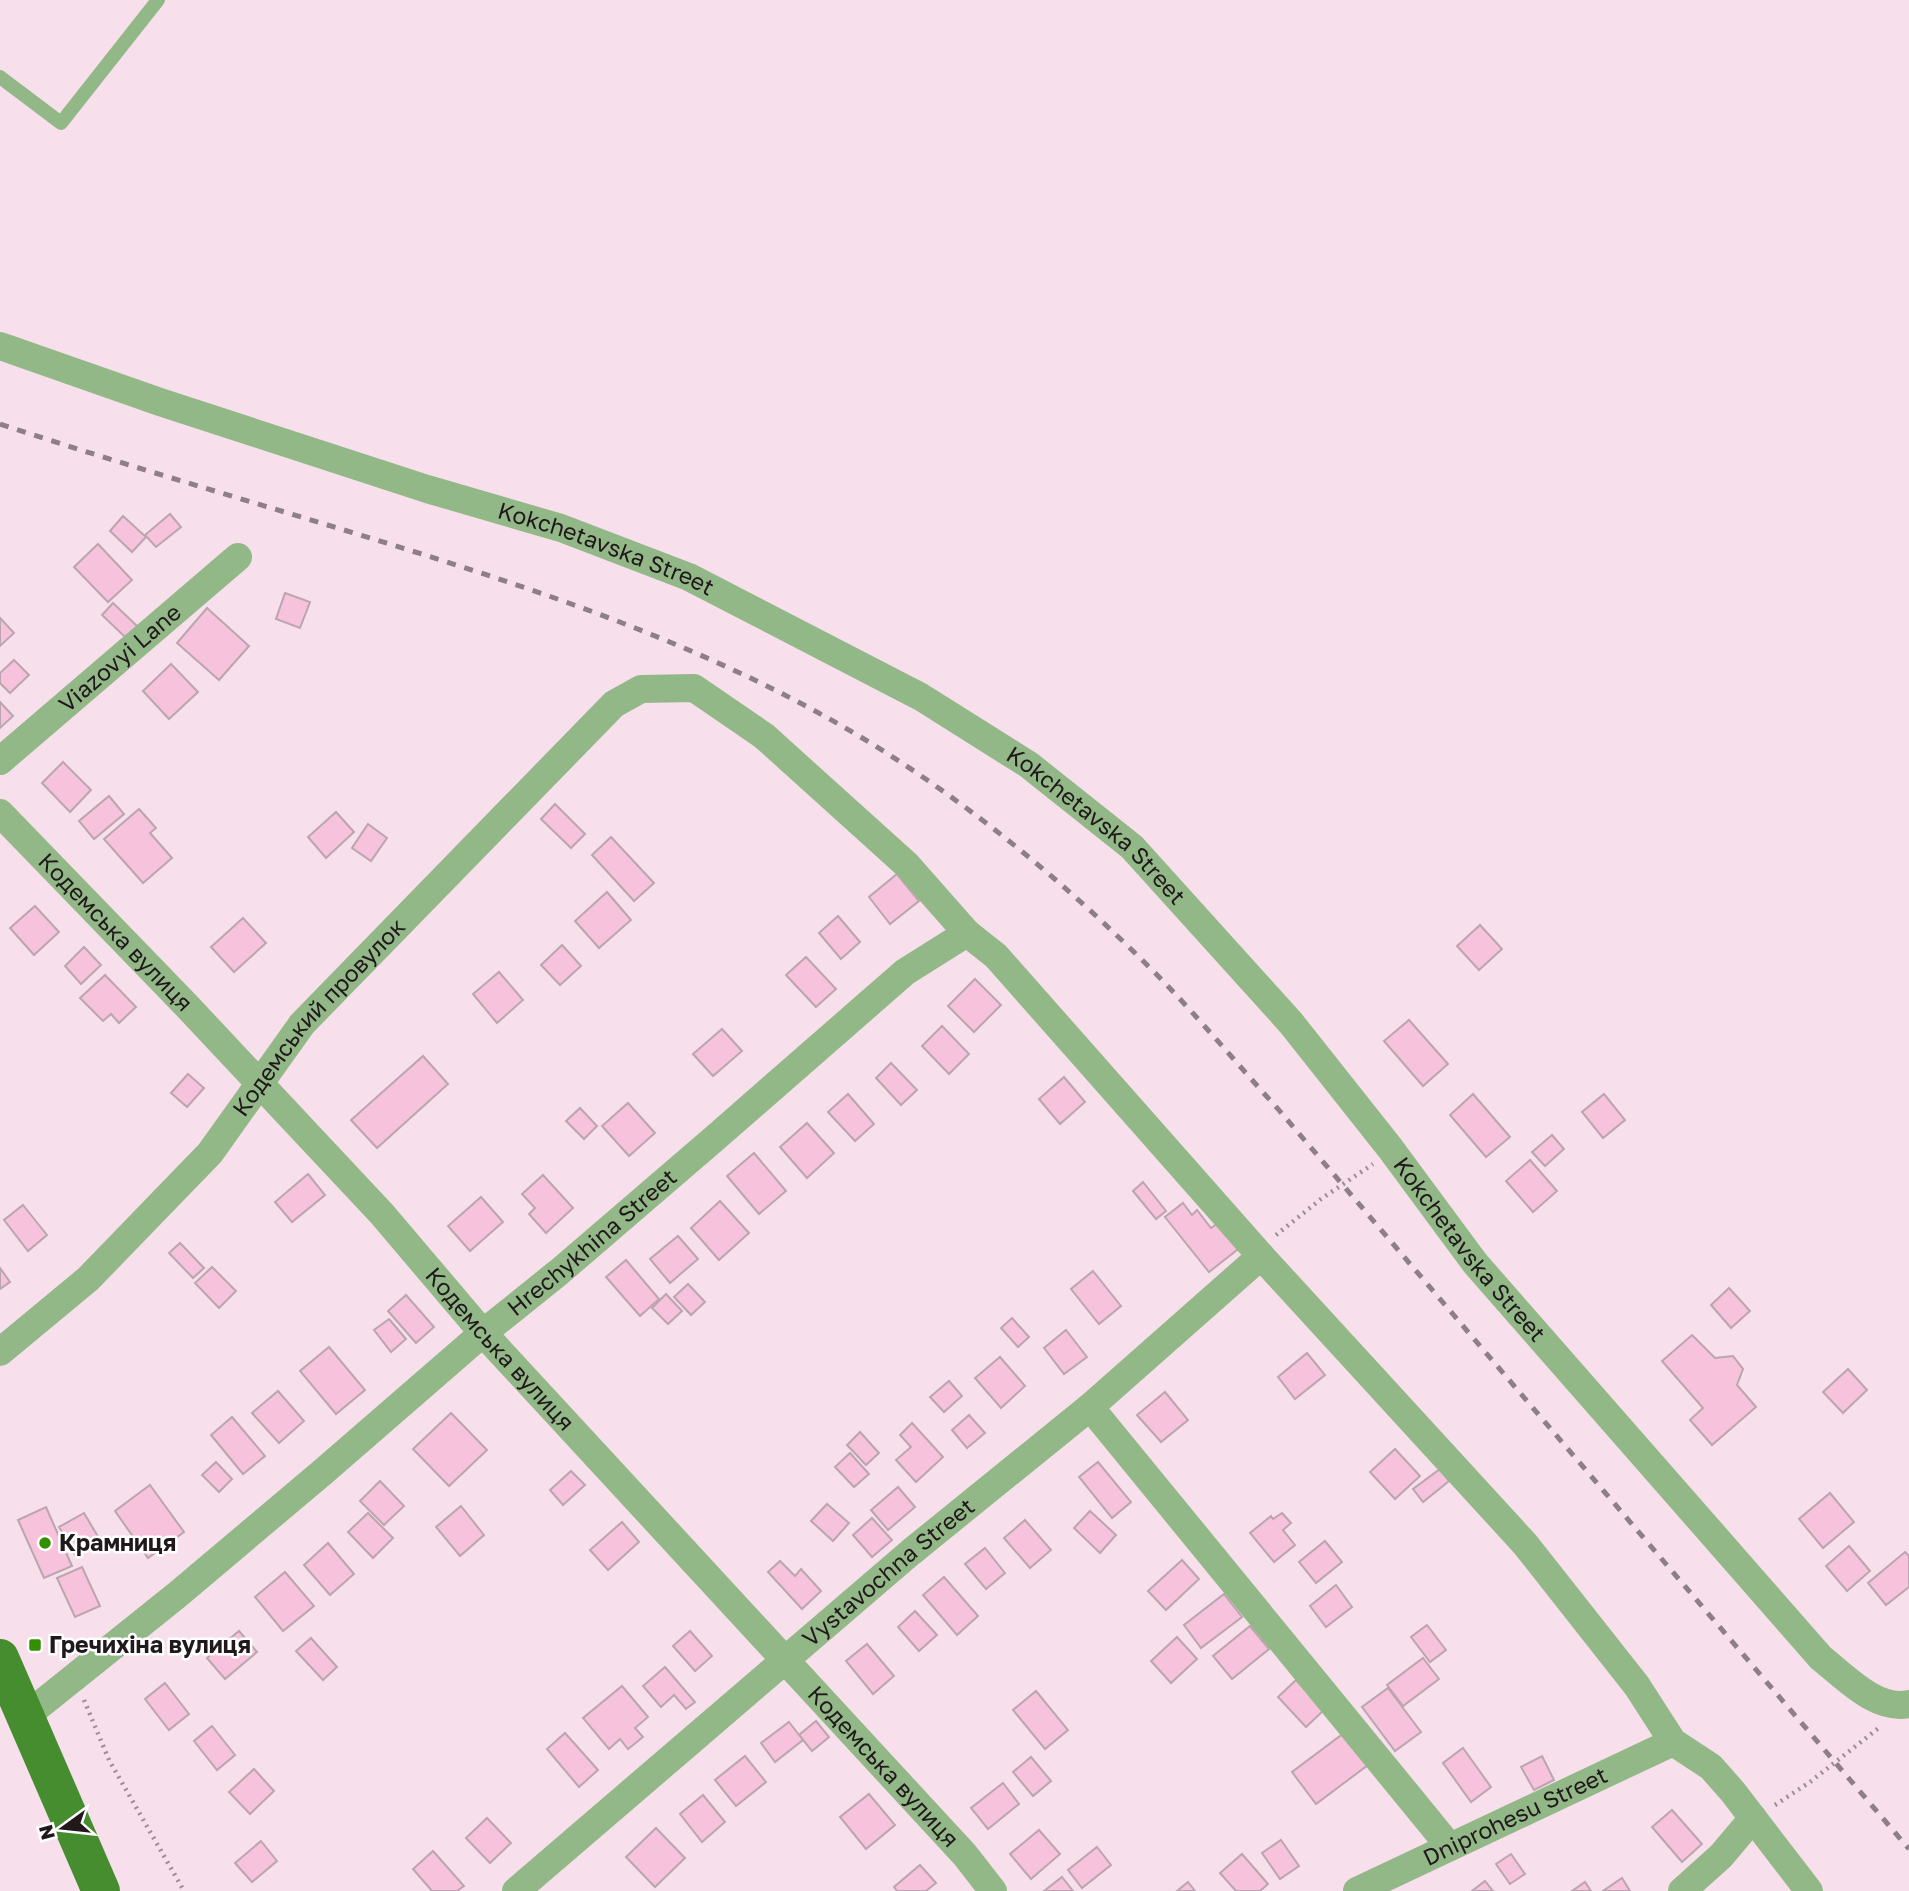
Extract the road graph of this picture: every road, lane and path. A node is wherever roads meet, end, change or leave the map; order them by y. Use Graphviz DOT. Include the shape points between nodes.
graph roads {
  1 [pos="154,1"];
  2 [pos="0,77"];
  3 [pos="0,346"];
  4 [pos="238,557"];
  5 [pos="0,761"];
  6 [pos="0,813"];
  7 [pos="967,933"];
  8 [pos="260,1083"];
  9 [pos="1367,1168"];
  10 [pos="1261,1256"];
  11 [pos="483,1333"];
  12 [pos="0,1352"];
  13 [pos="1090,1407"];
  14 [pos="0,1658"];
  15 [pos="787,1660"];
  16 [pos="73,1676"];
  17 [pos="1908,1704"];
  18 [pos="26,1716"];
  19 [pos="1673,1742"];
  20 [pos="1753,1818"];
  21 [pos="1450,1847"];
  22 [pos="101,1891"];
  23 [pos="184,1891"];
  24 [pos="516,1891"];
  25 [pos="993,1891"];
  26 [pos="1357,1891"];
  27 [pos="1682,1891"];
  28 [pos="1809,1891"];
  1 -- 2 [label="lane" via="61,123"];
  3 -- 17 [label="street, Kokchetavska Street" via="414,485 561,528 689,577 921,697 1029,765 1132,846 1282,1013 1475,1264 1821,1658 1885,1703"];
  4 -- 5 [label="street, Viazovyi Lane"];
  6 -- 8 [label="street, Кодемська вулиця"];
  7 -- 8 [label="street, Кодемський провулок" via="908,865 764,736 694,688 641,689 614,704 302,1024"];
  7 -- 10 [label="street" via="996,956"];
  7 -- 11 [label="street, Hrechykhina Street" via="905,972"];
  8 -- 11 [label="street, Кодемська вулиця" via="382,1213"];
  8 -- 12 [label="street, Кодемський провулок" via="210,1153 88,1279"];
  9 -- 10 [label="path" via="1275,1235"];
  10 -- 13 [label="street, Vystavochna Street"];
  10 -- 19 [label="street" via="1525,1544 1637,1686"];
  11 -- 15 [label="street, Кодемська вулиця"];
  11 -- 16 [label="street, Hrechykhina Street" via="177,1595"];
  13 -- 15 [label="street, Vystavochna Street"];
  13 -- 21 [label="street"];
  14 -- 18 [label="main road"];
  15 -- 24 [label="street, Vystavochna Street"];
  15 -- 25 [label="street, Кодемська вулиця"];
  16 -- 18 [label="street, Hrechykhina Street"];
  16 -- 23 [label="path" via="109,1760"];
  17 -- 20 [label="path" via="1827,1769"];
  18 -- 22 [label="main road"];
  19 -- 20 [label="street" via="1711,1768"];
  19 -- 21 [label="street, Dniprohesu Street"];
  20 -- 27 [label="street" via="1721,1856"];
  20 -- 28 [label="street"];
  21 -- 26 [label="street, Dniprohesu Street"];
}
